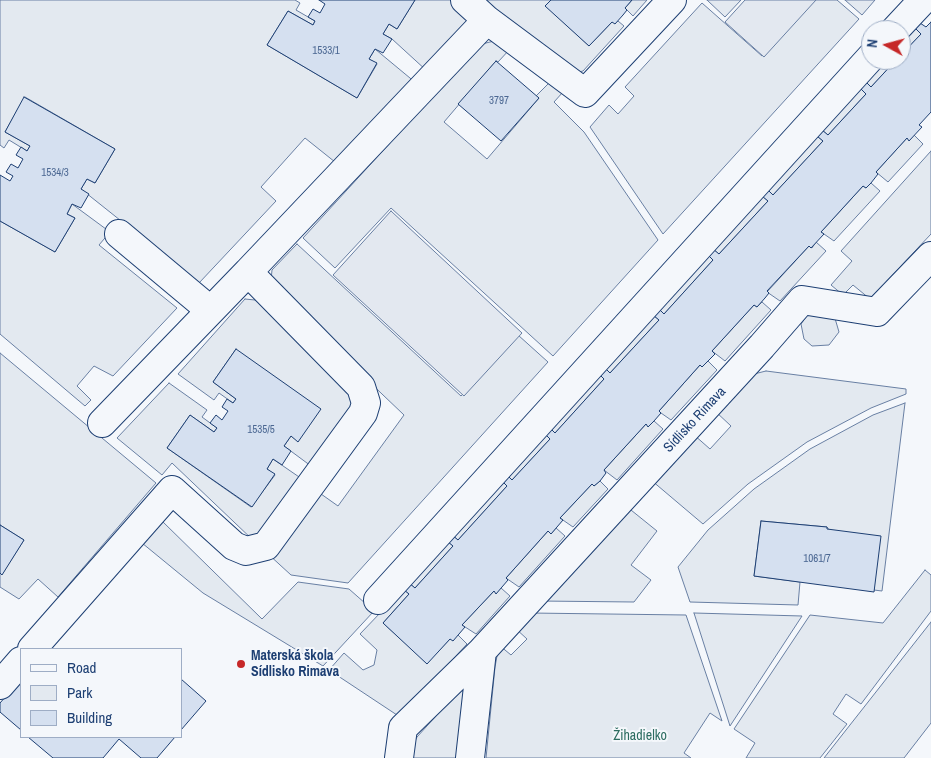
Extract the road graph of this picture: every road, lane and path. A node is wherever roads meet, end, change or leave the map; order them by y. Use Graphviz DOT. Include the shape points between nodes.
graph roads {
  1 [pos="465,0"];
  2 [pos="672,0"];
  3 [pos="923,0"];
  4 [pos="487,20"];
  5 [pos="905,20"];
  6 [pos="861,68"];
  7 [pos="119,234"];
  8 [pos="931,256"];
  9 [pos="248,272"];
  10 [pos="210,310"];
  11 [pos="102,424"];
  12 [pos="378,600"];
  13 [pos="33,648"];
  14 [pos="482,651"];
  15 [pos="20,662"];
  16 [pos="0,685"];
  17 [pos="399,758"];
  18 [pos="470,758"];
  1 -- 4 [label="street"];
  2 -- 4 [label="street" via="585,94"];
  3 -- 5 [label="street"];
  4 -- 9 [label="street"];
  6 -- 12 [label="street"];
  7 -- 10 [label="street"];
  8 -- 14 [label="street, Sídlisko Rimava" via="877,312 802,300"];
  9 -- 10 [label="street"];
  9 -- 13 [label="street" via="361,387 366,403 363,413 266,546 246,551 234,546 172,490"];
  10 -- 11 [label="street"];
  14 -- 17 [label="street, Sídlisko Rimava" via="403,728"];
  14 -- 18 [label="street"];
  15 -- 16 [label="street"];
}
